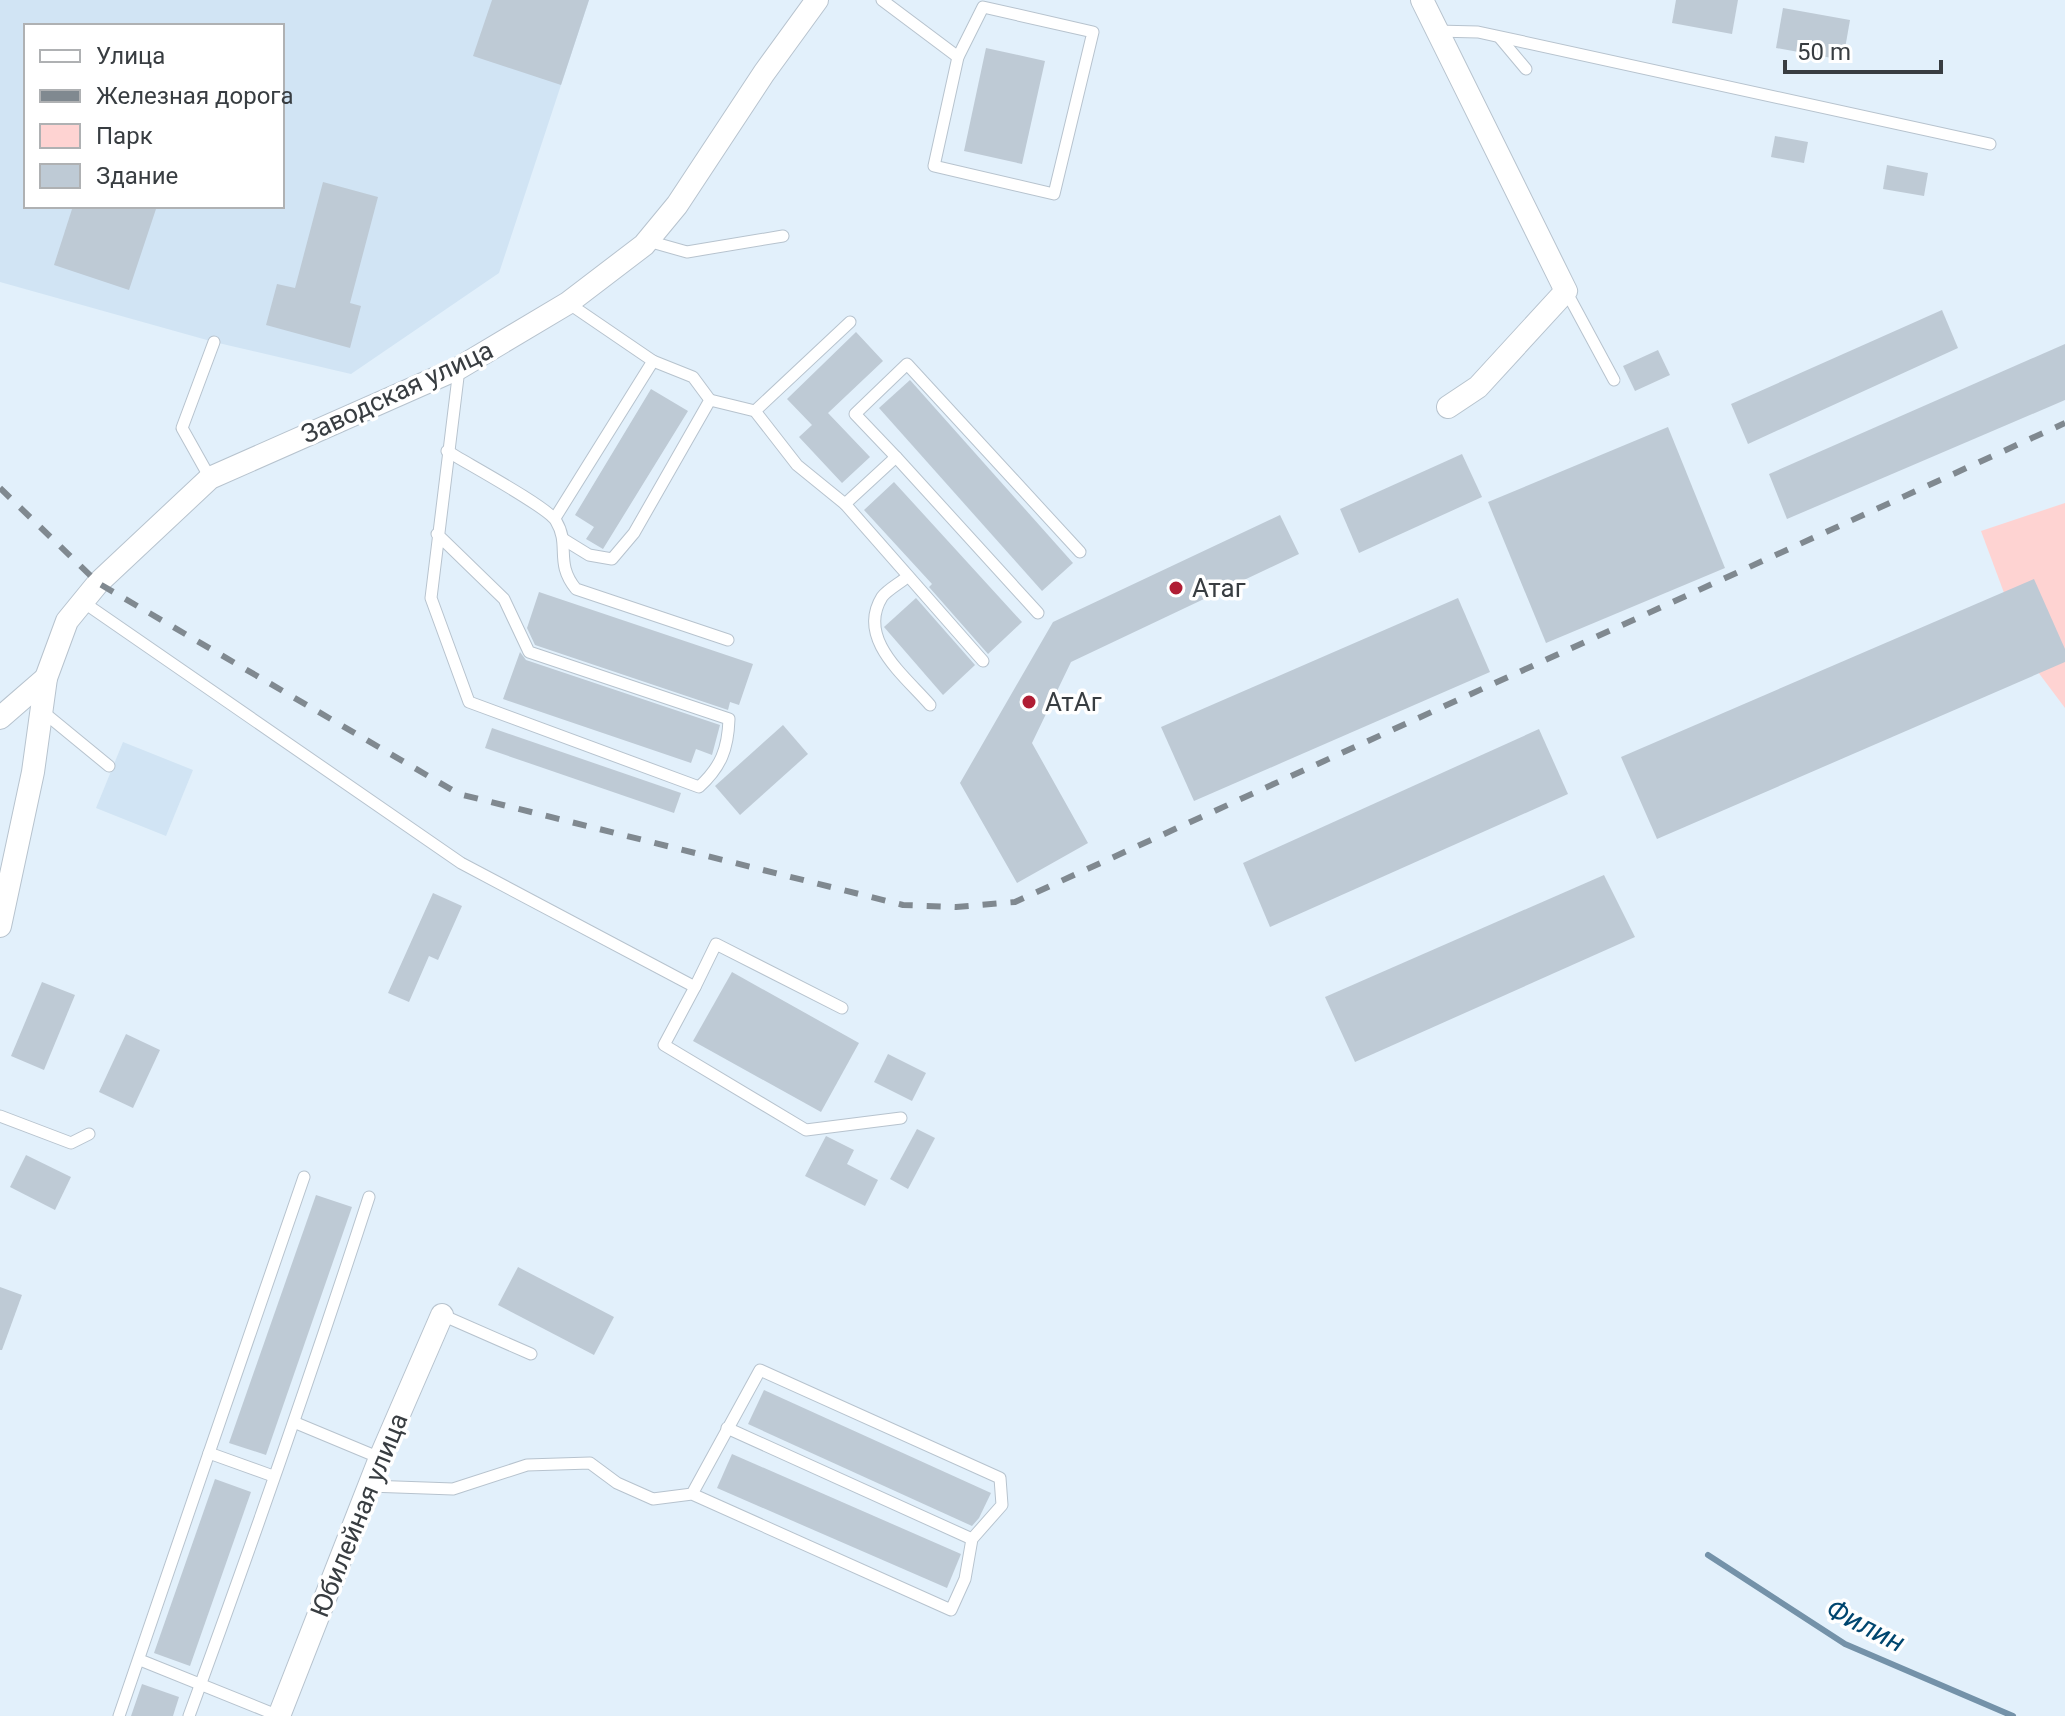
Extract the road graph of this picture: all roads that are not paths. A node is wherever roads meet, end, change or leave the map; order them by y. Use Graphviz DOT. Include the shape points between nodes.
graph roads {
  1 [pos="817,0"];
  2 [pos="882,0"];
  3 [pos="1422,0"];
  4 [pos="1435,31"];
  5 [pos="1500,38"];
  6 [pos="958,57"];
  7 [pos="1526,69"];
  8 [pos="1990,144"];
  9 [pos="783,236"];
  10 [pos="648,241"];
  11 [pos="1566,291"];
  12 [pos="568,303"];
  13 [pos="850,322"];
  14 [pos="214,342"];
  15 [pos="653,361"];
  16 [pos="459,368"];
  17 [pos="1614,380"];
  18 [pos="710,400"];
  19 [pos="1448,407"];
  20 [pos="755,411"];
  21 [pos="447,451"];
  22 [pos="896,457"];
  23 [pos="210,478"];
  24 [pos="845,504"];
  25 [pos="555,518"];
  26 [pos="437,534"];
  27 [pos="563,539"];
  28 [pos="1080,552"];
  29 [pos="907,577"];
  30 [pos="83,602"];
  31 [pos="1038,613"];
  32 [pos="728,640"];
  33 [pos="983,661"];
  34 [pos="46,678"];
  35 [pos="930,705"];
  36 [pos="42,711"];
  37 [pos="0,718"];
  38 [pos="109,766"];
  39 [pos="0,926"];
  40 [pos="695,987"];
  41 [pos="842,1008"];
  42 [pos="0,1116"];
  43 [pos="901,1118"];
  44 [pos="89,1134"];
  45 [pos="304,1177"];
  46 [pos="369,1197"];
  47 [pos="442,1315"];
  48 [pos="531,1354"];
  49 [pos="296,1423"];
  50 [pos="727,1428"];
  51 [pos="209,1453"];
  52 [pos="380,1458"];
  53 [pos="273,1476"];
  54 [pos="369,1486"];
  55 [pos="692,1494"];
  56 [pos="972,1539"];
  57 [pos="140,1660"];
  58 [pos="201,1684"];
  59 [pos="119,1716"];
  60 [pos="189,1716"];
  61 [pos="279,1716"];
  1 -- 10 [label="street, Заводская улица"];
  2 -- 6 [label="lane"];
  3 -- 4 [label="street"];
  4 -- 5 [label="lane"];
  4 -- 11 [label="street"];
  5 -- 7 [label="lane"];
  5 -- 8 [label="lane"];
  6 -- 6 [label="lane" via="934,166 1054,194 1093,32 983,7"];
  9 -- 10 [label="lane" via="687,252"];
  10 -- 12 [label="street, Заводская улица"];
  11 -- 17 [label="lane"];
  11 -- 19 [label="street" via="1478,387"];
  12 -- 15 [label="lane"];
  12 -- 16 [label="street, Заводская улица"];
  13 -- 20 [label="lane"];
  14 -- 23 [label="lane" via="182,428"];
  15 -- 18 [label="lane" via="693,377"];
  15 -- 25 [label="lane"];
  16 -- 21 [label="lane"];
  16 -- 23 [label="street, Заводская улица"];
  18 -- 20 [label="lane"];
  18 -- 27 [label="lane" via="634,533 612,559 589,555"];
  20 -- 24 [label="lane" via="797,465"];
  21 -- 25 [label="lane"];
  21 -- 26 [label="lane"];
  22 -- 24 [label="lane"];
  22 -- 28 [label="lane" via="855,414 907,364"];
  22 -- 31 [label="lane"];
  23 -- 30 [label="street"];
  24 -- 29 [label="lane"];
  25 -- 27 [label="lane"];
  26 -- 26 [label="lane" via="431,598 469,702 699,787 714,773 728,747 729,719 529,652 504,599"];
  27 -- 32 [label="lane" via="564,574 576,589"];
  29 -- 33 [label="lane"];
  29 -- 35 [label="lane" via="883,597 875,622 876,643"];
  30 -- 34 [label="street" via="67,621"];
  30 -- 40 [label="lane" via="461,863"];
  34 -- 36 [label="street"];
  34 -- 37 [label="street"];
  36 -- 38 [label="lane"];
  36 -- 39 [label="street"];
  40 -- 41 [label="lane" via="716,944"];
  40 -- 43 [label="lane" via="664,1045 806,1130"];
  42 -- 44 [label="lane" via="71,1143"];
  45 -- 51 [label="lane"];
  46 -- 49 [label="lane"];
  47 -- 48 [label="lane"];
  47 -- 52 [label="street, Юбилейная улица"];
  49 -- 52 [label="lane"];
  49 -- 53 [label="lane"];
  50 -- 55 [label="lane"];
  50 -- 56 [label="lane"];
  50 -- 56 [label="lane" via="760,1370 1000,1478 1002,1505"];
  51 -- 53 [label="lane"];
  51 -- 57 [label="lane"];
  52 -- 54 [label="street, Юбилейная улица"];
  53 -- 58 [label="lane"];
  54 -- 55 [label="lane" via="453,1489 527,1465 590,1463 653,1499"];
  54 -- 61 [label="street, Юбилейная улица"];
  55 -- 56 [label="lane" via="951,1610 965,1579"];
  57 -- 58 [label="lane"];
  57 -- 59 [label="lane"];
  58 -- 60 [label="lane"];
  58 -- 61 [label="lane"];
}
